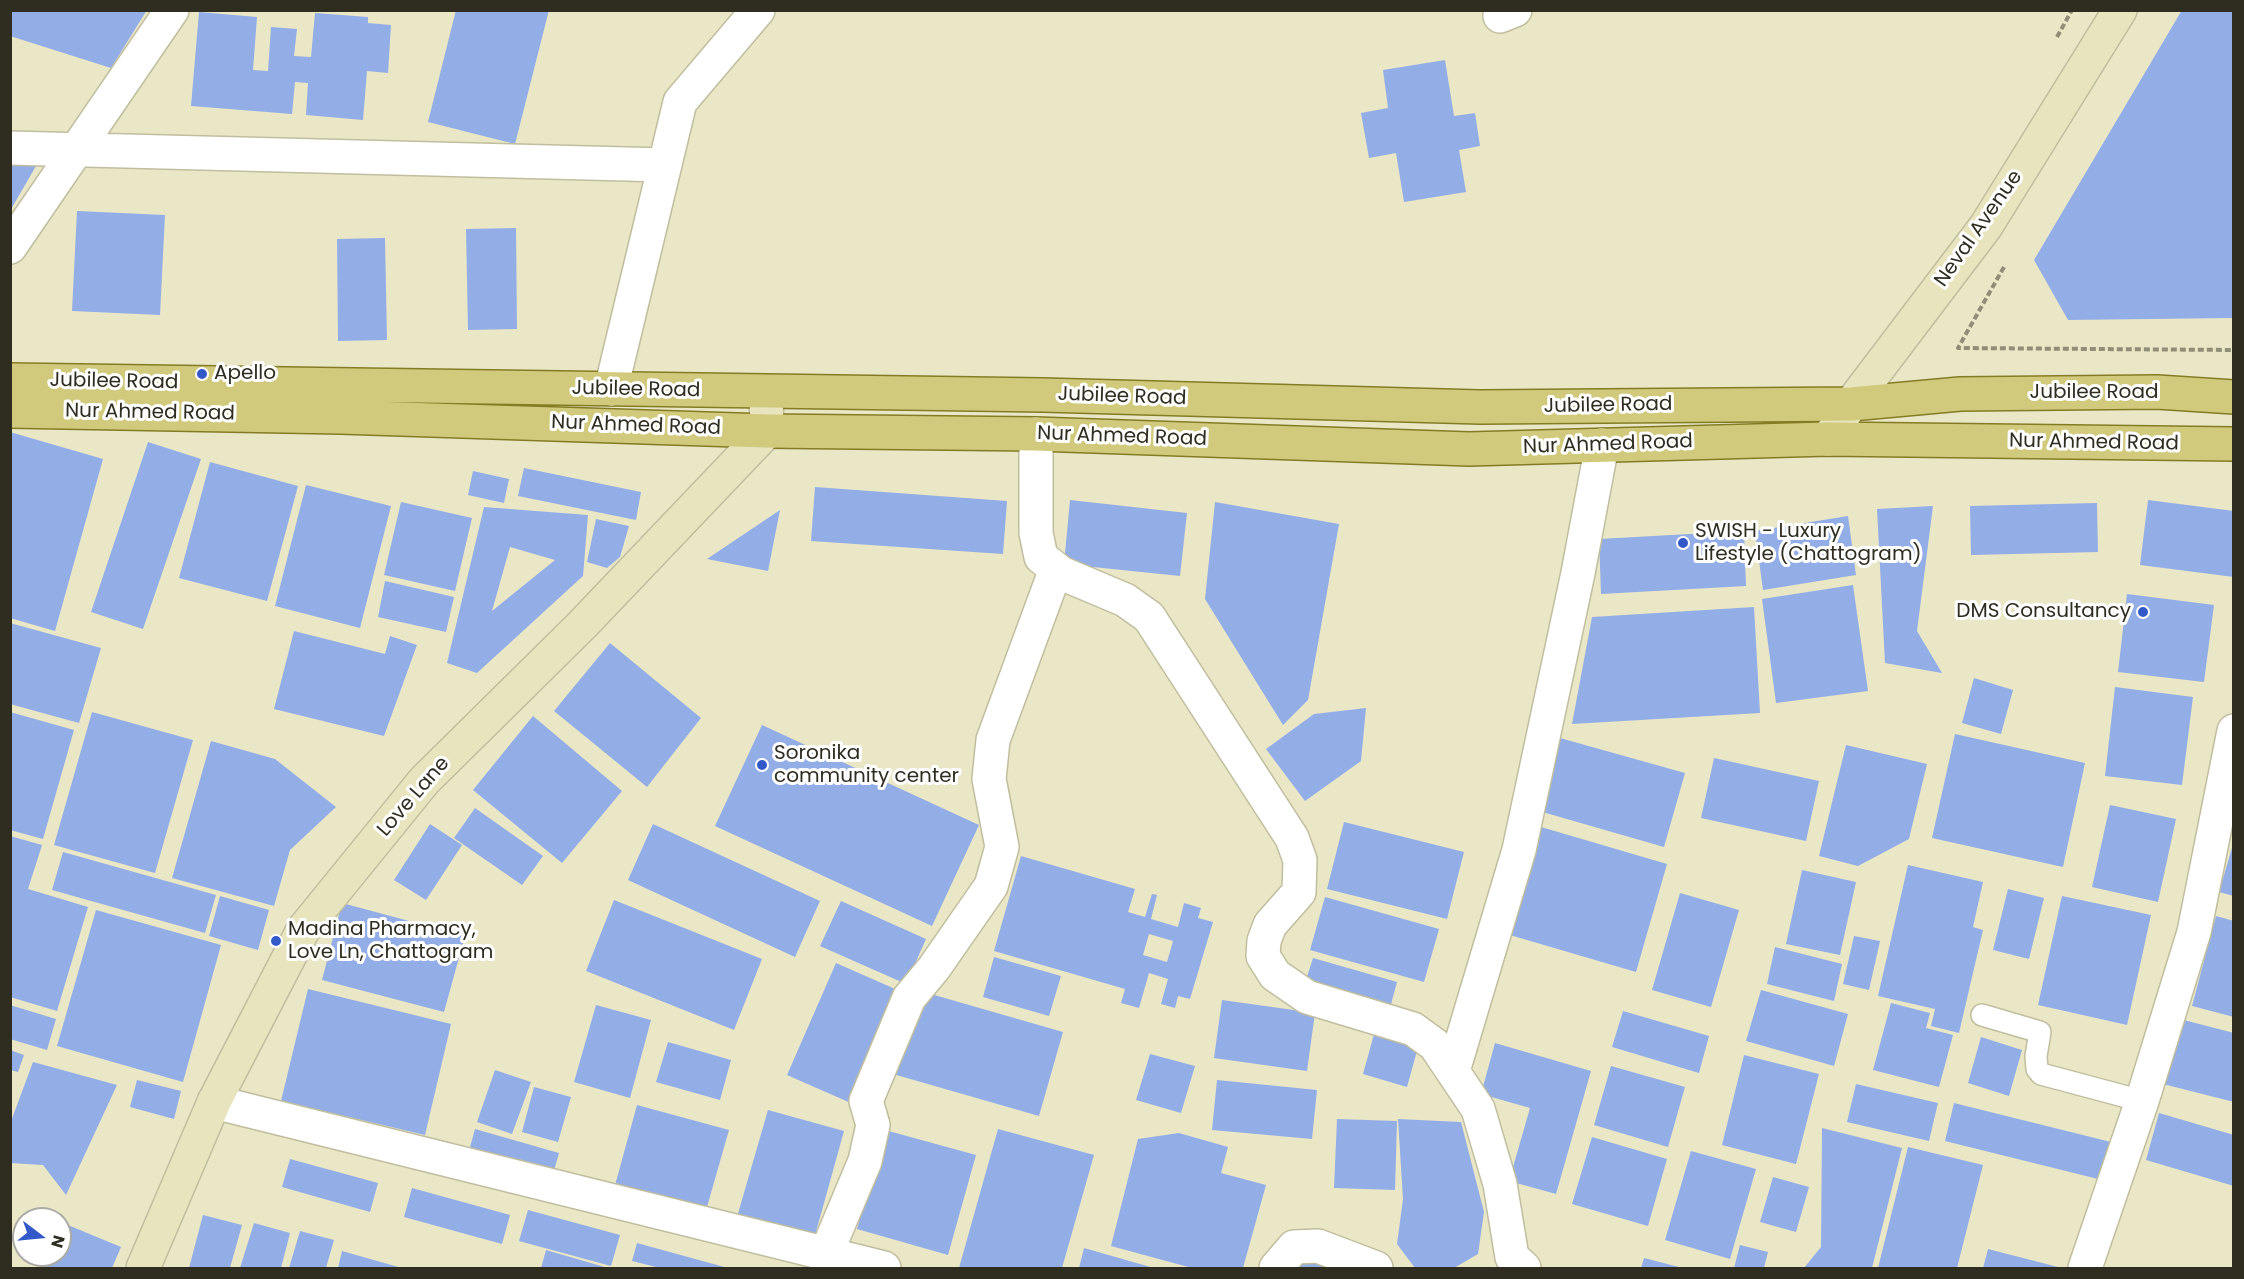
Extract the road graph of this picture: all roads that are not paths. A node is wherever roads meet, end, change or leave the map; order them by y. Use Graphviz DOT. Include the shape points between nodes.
graph roads {
  1 [pos="172,10"];
  2 [pos="758,10"];
  3 [pos="2120,10"];
  4 [pos="10,148"];
  5 [pos="76,152"];
  6 [pos="665,165"];
  7 [pos="10,247"];
  8 [pos="10,380"];
  9 [pos="611,389"];
  10 [pos="766,392"];
  11 [pos="2234,397"];
  12 [pos="1851,404"];
  13 [pos="10,411"];
  14 [pos="767,431"];
  15 [pos="1036,434"];
  16 [pos="1828,439"];
  17 [pos="2234,444"];
  18 [pos="1602,445"];
  19 [pos="1056,569"];
  20 [pos="2234,731"];
  21 [pos="1982,1015"];
  22 [pos="1453,1071"];
  23 [pos="2142,1101"];
  24 [pos="214,1102"];
  25 [pos="826,1254"];
  26 [pos="1511,1265"];
  27 [pos="143,1269"];
  28 [pos="884,1269"];
  29 [pos="1276,1269"];
  30 [pos="1376,1269"];
  31 [pos="2085,1269"];
  1 -- 5 [label="street"];
  2 -- 6 [label="street" via="680,102"];
  3 -- 12 [label="main road, Neval Avenue" via="1986,226"];
  4 -- 5 [label="street"];
  5 -- 6 [label="street"];
  5 -- 7 [label="street"];
  6 -- 9 [label="street"];
  8 -- 9 [label="main road, Jubilee Road"];
  9 -- 10 [label="main road, Jubilee Road"];
  10 -- 12 [label="main road, Jubilee Road" via="1480,407"];
  10 -- 14 [label="main road"];
  11 -- 12 [label="main road, Jubilee Road" via="2157,392 1960,394"];
  12 -- 16 [label="main road, Neval Avenue"];
  13 -- 14 [label="main road, Nur Ahmed Road"];
  14 -- 15 [label="main road, Nur Ahmed Road"];
  14 -- 24 [label="main road, Love Lane" via="582,625 423,781 303,930"];
  15 -- 18 [label="main road, Nur Ahmed Road" via="1468,449"];
  15 -- 19 [label="street" via="1036,533 1041,557"];
  16 -- 17 [label="main road, Nur Ahmed Road"];
  16 -- 18 [label="main road, Nur Ahmed Road"];
  18 -- 22 [label="street" via="1519,850"];
  19 -- 22 [label="street" via="1125,600 1149,617 1293,838 1300,860 1299,892 1270,925 1264,941 1263,956 1275,975 1307,997 1413,1029 1435,1045"];
  19 -- 25 [label="street" via="993,740 989,779 1002,847 991,886 909,998 866,1101 873,1125 865,1161"];
  20 -- 23 [label="street" via="2194,932"];
  21 -- 23 [label="lane" via="2040,1032 2036,1056 2037,1069 2042,1074"];
  22 -- 26 [label="street" via="1478,1109 1500,1184"];
  23 -- 31 [label="street"];
  24 -- 25 [label="street"];
  24 -- 27 [label="main road, Love Lane"];
  25 -- 28 [label="street"];
  29 -- 30 [label="street" via="1294,1247 1318,1246"];
}
